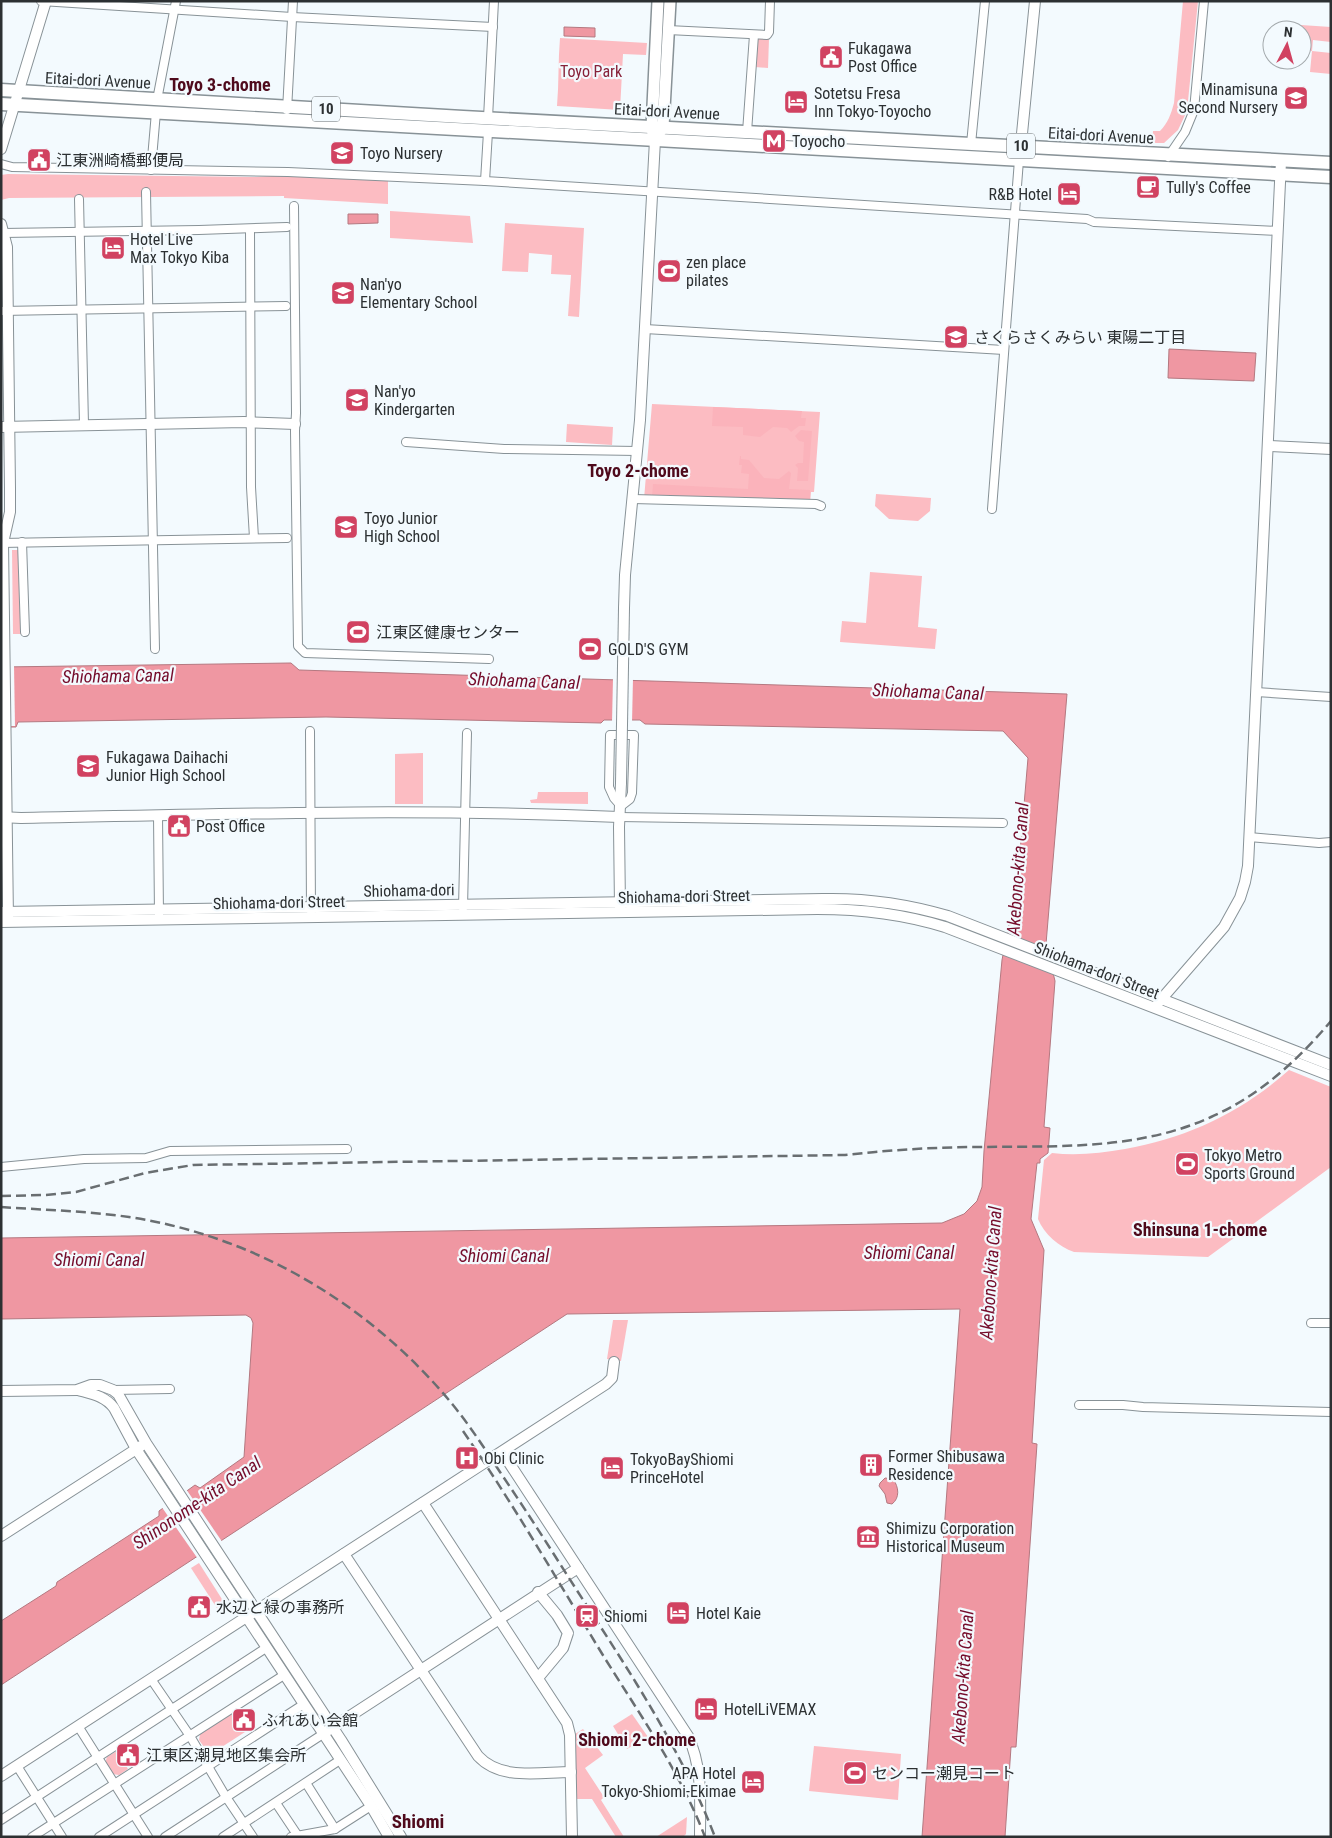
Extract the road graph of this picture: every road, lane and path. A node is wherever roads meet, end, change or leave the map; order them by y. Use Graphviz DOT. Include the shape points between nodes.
graph roads {
  1 [pos="293,1"];
  2 [pos="494,1"];
  3 [pos="658,1"];
  4 [pos="670,1"];
  5 [pos="770,1"];
  6 [pos="985,1"];
  7 [pos="1035,1"];
  8 [pos="1204,1"];
  9 [pos="44,2"];
  10 [pos="175,5"];
  11 [pos="292,17"];
  12 [pos="493,27"];
  13 [pos="668,30"];
  14 [pos="754,35"];
  15 [pos="1,90"];
  16 [pos="19,92"];
  17 [pos="1,104"];
  18 [pos="15,106"];
  19 [pos="157,106"];
  20 [pos="287,113"];
  21 [pos="488,125"];
  22 [pos="657,127"];
  23 [pos="747,132"];
  24 [pos="655,140"];
  25 [pos="971,144"];
  26 [pos="1021,146"];
  27 [pos="1,150"];
  28 [pos="1169,155"];
  29 [pos="1020,160"];
  30 [pos="1331,163"];
  31 [pos="1,164"];
  32 [pos="1160,168"];
  33 [pos="1281,168"];
  34 [pos="151,170"];
  35 [pos="1331,177"];
  36 [pos="485,181"];
  37 [pos="652,191"];
  38 [pos="146,192"];
  39 [pos="79,199"];
  40 [pos="294,206"];
  41 [pos="1014,215"];
  42 [pos="287,227"];
  43 [pos="2,228"];
  44 [pos="250,229"];
  45 [pos="147,231"];
  46 [pos="1278,231"];
  47 [pos="80,232"];
  48 [pos="286,306"];
  49 [pos="250,307"];
  50 [pos="149,309"];
  51 [pos="82,310"];
  52 [pos="4,311"];
  53 [pos="645,329"];
  54 [pos="1004,350"];
  55 [pos="251,422"];
  56 [pos="151,424"];
  57 [pos="295,424"];
  58 [pos="84,425"];
  59 [pos="5,427"];
  60 [pos="406,442"];
  61 [pos="1268,446"];
  62 [pos="1331,449"];
  63 [pos="637,451"];
  64 [pos="633,499"];
  65 [pos="821,506"];
  66 [pos="992,509"];
  67 [pos="254,538"];
  68 [pos="287,538"];
  69 [pos="2,540"];
  70 [pos="153,540"];
  71 [pos="22,542"];
  72 [pos="25,632"];
  73 [pos="155,649"];
  74 [pos="489,659"];
  75 [pos="1256,692"];
  76 [pos="1331,697"];
  77 [pos="310,731"];
  78 [pos="467,733"];
  79 [pos="621,806"];
  80 [pos="466,812"];
  81 [pos="311,813"];
  82 [pos="158,815"];
  83 [pos="3,817"];
  84 [pos="620,817"];
  85 [pos="1003,823"];
  86 [pos="1249,837"];
  87 [pos="1331,842"];
  88 [pos="4,847"];
  89 [pos="620,907"];
  90 [pos="463,909"];
  91 [pos="311,911"];
  92 [pos="159,914"];
  93 [pos="4,917"];
  94 [pos="993,934"];
  95 [pos="1162,999"];
  96 [pos="1154,1008"];
  97 [pos="1331,1065"];
  98 [pos="1331,1076"];
  99 [pos="347,1149"];
  100 [pos="1,1167"];
  101 [pos="1311,1323"];
  102 [pos="1331,1323"];
  103 [pos="614,1362"];
  104 [pos="170,1389"];
  105 [pos="77,1390"];
  106 [pos="113,1390"];
  107 [pos="1,1391"];
  108 [pos="1079,1405"];
  109 [pos="1331,1412"];
  110 [pos="146,1443"];
  111 [pos="136,1449"];
  112 [pos="502,1452"];
  113 [pos="423,1503"];
  114 [pos="1,1536"];
  115 [pos="344,1554"];
  116 [pos="578,1568"];
  117 [pos="538,1592"];
  118 [pos="256,1610"];
  119 [pos="245,1616"];
  120 [pos="499,1618"];
  121 [pos="266,1648"];
  122 [pos="420,1669"];
  123 [pos="284,1675"];
  124 [pos="538,1678"];
  125 [pos="151,1679"];
  126 [pos="304,1704"];
  127 [pos="171,1710"];
  128 [pos="78,1726"];
  129 [pos="332,1728"];
  130 [pos="323,1734"];
  131 [pos="190,1736"];
  132 [pos="98,1757"];
  133 [pos="340,1760"];
  134 [pos="17,1766"];
  135 [pos="208,1767"];
  136 [pos="571,1772"];
  137 [pos="1,1776"];
  138 [pos="306,1783"];
  139 [pos="114,1784"];
  140 [pos="36,1797"];
  141 [pos="226,1798"];
  142 [pos="276,1802"];
  143 [pos="371,1806"];
  144 [pos="134,1814"];
  145 [pos="1,1820"];
  146 [pos="53,1823"];
  147 [pos="244,1823"];
  148 [pos="335,1829"];
  149 [pos="294,1836"];
  150 [pos="32,1837"];
  151 [pos="62,1837"];
  152 [pos="99,1837"];
  153 [pos="148,1837"];
  154 [pos="166,1837"];
  155 [pos="223,1837"];
  156 [pos="253,1837"];
  157 [pos="389,1837"];
  158 [pos="401,1837"];
  159 [pos="572,1837"];
  160 [pos="700,1837"];
  1 -- 11 [label="street"];
  2 -- 12 [label="street"];
  3 -- 22 [label="main road"];
  4 -- 13 [label="main road"];
  5 -- 14 [label="street" via="769,34"];
  6 -- 25 [label="street"];
  7 -- 26 [label="street"];
  8 -- 28 [label="street" via="1194,110 1185,132"];
  9 -- 10 [label="street"];
  9 -- 16 [label="street"];
  10 -- 11 [label="street"];
  10 -- 19 [label="street"];
  11 -- 12 [label="street"];
  11 -- 20 [label="street"];
  12 -- 21 [label="street"];
  13 -- 14 [label="street"];
  13 -- 22 [label="main road"];
  14 -- 23 [label="street"];
  15 -- 16 [label="main road, Eitai-dori Avenue / 10"];
  16 -- 18 [label="street"];
  16 -- 19 [label="main road, Eitai-dori Avenue / 10"];
  17 -- 18 [label="main road, Eitai-dori Avenue / 10"];
  18 -- 19 [label="main road, Eitai-dori Avenue / 10"];
  18 -- 27 [label="street"];
  19 -- 20 [label="main road, Eitai-dori Avenue / 10"];
  19 -- 34 [label="street"];
  20 -- 21 [label="main road, Eitai-dori Avenue / 10"];
  21 -- 22 [label="main road, Eitai-dori Avenue / 10"];
  21 -- 24 [label="main road, Eitai-dori Avenue / 10"];
  21 -- 36 [label="street"];
  22 -- 23 [label="main road, Eitai-dori Avenue / 10"];
  22 -- 24 [label="main road"];
  23 -- 25 [label="main road, Eitai-dori Avenue / 10"];
  24 -- 29 [label="main road, Eitai-dori Avenue / 10"];
  24 -- 37 [label="street"];
  25 -- 26 [label="main road, Eitai-dori Avenue / 10"];
  26 -- 28 [label="main road, Eitai-dori Avenue / 10"];
  26 -- 29 [label="street"];
  28 -- 32 [label="street"];
  28 -- 33 [label="main road, Eitai-dori Avenue / 10"];
  29 -- 32 [label="main road, Eitai-dori Avenue / 10"];
  29 -- 41 [label="street"];
  30 -- 33 [label="main road, Eitai-dori Avenue / 10"];
  31 -- 34 [label="street" via="12,167"];
  32 -- 33 [label="main road, Eitai-dori Avenue / 10"];
  33 -- 35 [label="main road, Eitai-dori Avenue / 10"];
  33 -- 46 [label="street"];
  34 -- 36 [label="street" via="288,172"];
  36 -- 37 [label="street"];
  37 -- 41 [label="street"];
  37 -- 53 [label="street"];
  38 -- 45 [label="street"];
  39 -- 47 [label="street"];
  40 -- 57 [label="street"];
  41 -- 46 [label="street"];
  41 -- 54 [label="street"];
  42 -- 44 [label="street"];
  43 -- 47 [label="street"];
  43 -- 52 [label="street" via="7,247"];
  44 -- 45 [label="street"];
  44 -- 49 [label="street"];
  45 -- 47 [label="street"];
  45 -- 50 [label="street"];
  46 -- 61 [label="street"];
  47 -- 51 [label="street"];
  48 -- 49 [label="street"];
  49 -- 50 [label="street"];
  49 -- 55 [label="street"];
  50 -- 51 [label="street"];
  50 -- 56 [label="street"];
  51 -- 52 [label="street"];
  51 -- 58 [label="street"];
  52 -- 59 [label="street"];
  53 -- 54 [label="street"];
  53 -- 63 [label="street"];
  54 -- 66 [label="street"];
  55 -- 56 [label="street"];
  55 -- 57 [label="street"];
  55 -- 67 [label="street"];
  56 -- 58 [label="street"];
  56 -- 70 [label="street"];
  57 -- 74 [label="street" via="298,646 305,653"];
  58 -- 59 [label="street"];
  59 -- 69 [label="street" via="10,512"];
  60 -- 63 [label="street" via="504,449"];
  61 -- 62 [label="street"];
  61 -- 75 [label="street"];
  63 -- 64 [label="street"];
  64 -- 65 [label="street"];
  64 -- 79 [label="street, bridge" via="624,608"];
  67 -- 68 [label="street"];
  67 -- 70 [label="street"];
  69 -- 71 [label="street"];
  69 -- 83 [label="street"];
  70 -- 71 [label="street"];
  70 -- 73 [label="street"];
  71 -- 72 [label="street"];
  75 -- 76 [label="street"];
  75 -- 86 [label="street"];
  77 -- 81 [label="street"];
  78 -- 80 [label="street"];
  79 -- 79 [label="street" via="609,787 610,735 634,735 632,793"];
  79 -- 84 [label="street"];
  80 -- 81 [label="street"];
  80 -- 84 [label="street"];
  80 -- 90 [label="street"];
  81 -- 82 [label="street"];
  81 -- 91 [label="street"];
  82 -- 83 [label="street"];
  82 -- 92 [label="street"];
  83 -- 88 [label="street"];
  84 -- 85 [label="street"];
  84 -- 89 [label="street"];
  86 -- 87 [label="street"];
  86 -- 95 [label="street" via="1246,882 1232,915"];
  88 -- 93 [label="street"];
  89 -- 90 [label="street, Shiohama-dori"];
  89 -- 94 [label="street, Shiohama-dori" via="823,898 875,901 936,913"];
  89 -- 96 [label="street, Shiohama-dori Street" via="817,909 875,912 934,923"];
  90 -- 91 [label="street, Shiohama-dori"];
  91 -- 92 [label="street, Shiohama-dori"];
  92 -- 93 [label="street, Shiohama-dori"];
  94 -- 95 [label="street, Shiohama-dori Street"];
  95 -- 96 [label="street"];
  95 -- 97 [label="street, Shiohama-dori Street"];
  96 -- 98 [label="street, Shiohama-dori Street"];
  99 -- 100 [label="street" via="170,1151 146,1158 84,1159"];
  101 -- 102 [label="street"];
  103 -- 112 [label="street" via="612,1378 606,1384"];
  104 -- 106 [label="street"];
  105 -- 106 [label="street" via="100,1385"];
  105 -- 107 [label="street"];
  105 -- 111 [label="street" via="100,1396 110,1403"];
  106 -- 110 [label="street"];
  108 -- 109 [label="street"];
  110 -- 111 [label="street"];
  110 -- 118 [label="street"];
  111 -- 114 [label="street"];
  111 -- 119 [label="street"];
  112 -- 113 [label="street"];
  112 -- 116 [label="street"];
  113 -- 115 [label="street"];
  113 -- 120 [label="street"];
  115 -- 118 [label="street"];
  115 -- 122 [label="street"];
  116 -- 117 [label="street"];
  116 -- 160 [label="street" via="695,1751 699,1768"];
  117 -- 120 [label="street"];
  117 -- 124 [label="street" via="568,1633 563,1648"];
  118 -- 119 [label="street"];
  118 -- 129 [label="street"];
  119 -- 121 [label="street"];
  119 -- 125 [label="street"];
  120 -- 122 [label="street"];
  120 -- 124 [label="street"];
  121 -- 123 [label="street"];
  121 -- 127 [label="street"];
  122 -- 129 [label="street"];
  122 -- 136 [label="street" via="478,1756 490,1768 515,1773"];
  123 -- 126 [label="street"];
  123 -- 131 [label="street"];
  124 -- 136 [label="street" via="569,1728"];
  125 -- 127 [label="street"];
  125 -- 128 [label="street"];
  126 -- 130 [label="street"];
  126 -- 135 [label="street"];
  127 -- 131 [label="street"];
  127 -- 132 [label="street"];
  128 -- 132 [label="street"];
  128 -- 134 [label="street"];
  129 -- 130 [label="street"];
  129 -- 158 [label="street"];
  130 -- 133 [label="street"];
  130 -- 141 [label="street"];
  131 -- 135 [label="street"];
  131 -- 139 [label="street"];
  132 -- 139 [label="street"];
  132 -- 140 [label="street"];
  133 -- 138 [label="street"];
  133 -- 143 [label="street"];
  134 -- 137 [label="street"];
  134 -- 140 [label="street"];
  135 -- 141 [label="street"];
  135 -- 144 [label="street"];
  136 -- 159 [label="street"];
  138 -- 142 [label="street"];
  138 -- 148 [label="street"];
  139 -- 144 [label="street"];
  139 -- 146 [label="street"];
  140 -- 145 [label="street"];
  140 -- 146 [label="street"];
  141 -- 147 [label="street"];
  141 -- 154 [label="street"];
  142 -- 147 [label="street"];
  142 -- 149 [label="street"];
  143 -- 148 [label="street"];
  143 -- 157 [label="street"];
  144 -- 152 [label="street"];
  144 -- 153 [label="street"];
  146 -- 150 [label="street"];
  146 -- 151 [label="street"];
  147 -- 155 [label="street"];
  147 -- 156 [label="street"];
  148 -- 149 [label="street"];
}
